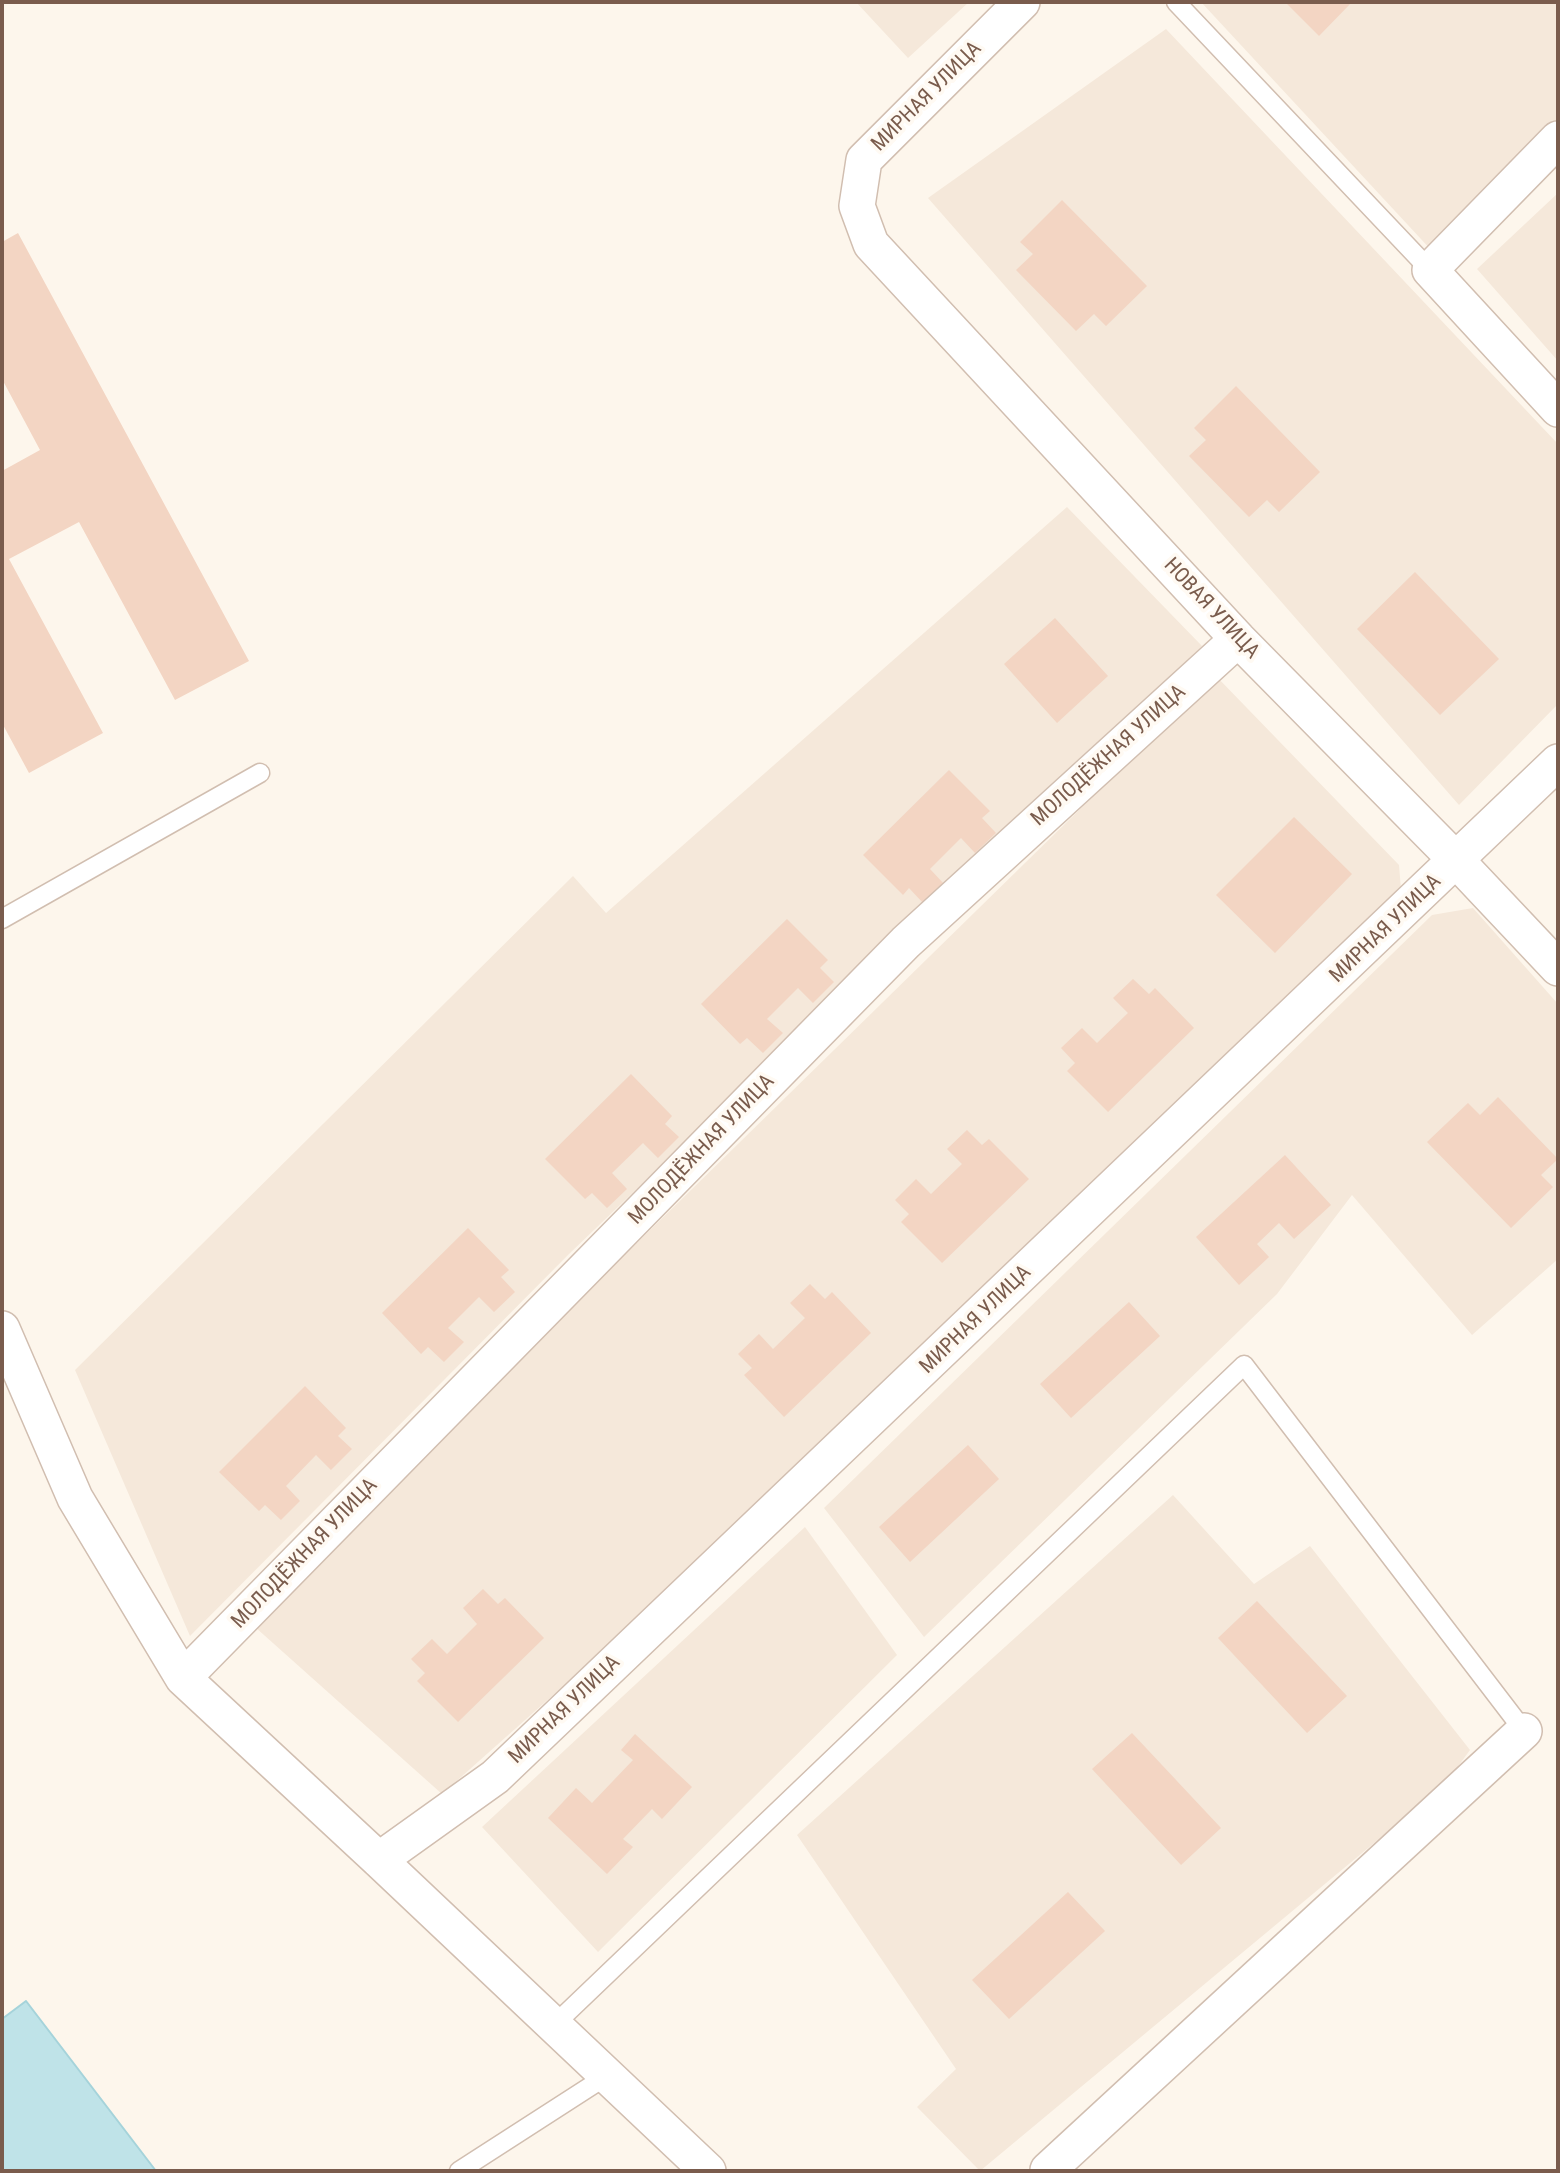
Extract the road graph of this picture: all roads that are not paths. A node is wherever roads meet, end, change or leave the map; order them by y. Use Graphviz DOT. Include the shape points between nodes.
graph roads {
  1 [pos="1022,2"];
  2 [pos="1176,2"];
  3 [pos="1558,139"];
  4 [pos="871,244"];
  5 [pos="1430,270"];
  6 [pos="1558,410"];
  7 [pos="1238,639"];
  8 [pos="1558,762"];
  9 [pos="260,773"];
  10 [pos="1457,861"];
  11 [pos="2,919"];
  12 [pos="1558,968"];
  13 [pos="2,1329"];
  14 [pos="183,1678"];
  15 [pos="1524,1731"];
  16 [pos="379,1860"];
  17 [pos="554,2025"];
  18 [pos="608,2076"];
  19 [pos="459,2171"];
  20 [pos="708,2171"];
  21 [pos="1047,2171"];
  1 -- 4 [label="street, МИРНАЯ УЛИЦА" via="864,160 857,206"];
  2 -- 5 [label="lane"];
  3 -- 5 [label="street"];
  4 -- 7 [label="street, НОВАЯ УЛИЦА"];
  5 -- 6 [label="street"];
  7 -- 10 [label="street, НОВАЯ УЛИЦА"];
  7 -- 14 [label="street, МОЛОДЁЖНАЯ УЛИЦА" via="906,942"];
  8 -- 10 [label="street, МИРНАЯ УЛИЦА"];
  9 -- 11 [label="lane"];
  10 -- 12 [label="street, НОВАЯ УЛИЦА"];
  10 -- 16 [label="street, МИРНАЯ УЛИЦА" via="495,1777"];
  13 -- 14 [label="street" via="75,1498"];
  14 -- 16 [label="street"];
  15 -- 17 [label="lane" via="1244,1365"];
  15 -- 21 [label="street"];
  16 -- 17 [label="street"];
  17 -- 18 [label="street"];
  18 -- 19 [label="lane"];
  18 -- 20 [label="street"];
}
